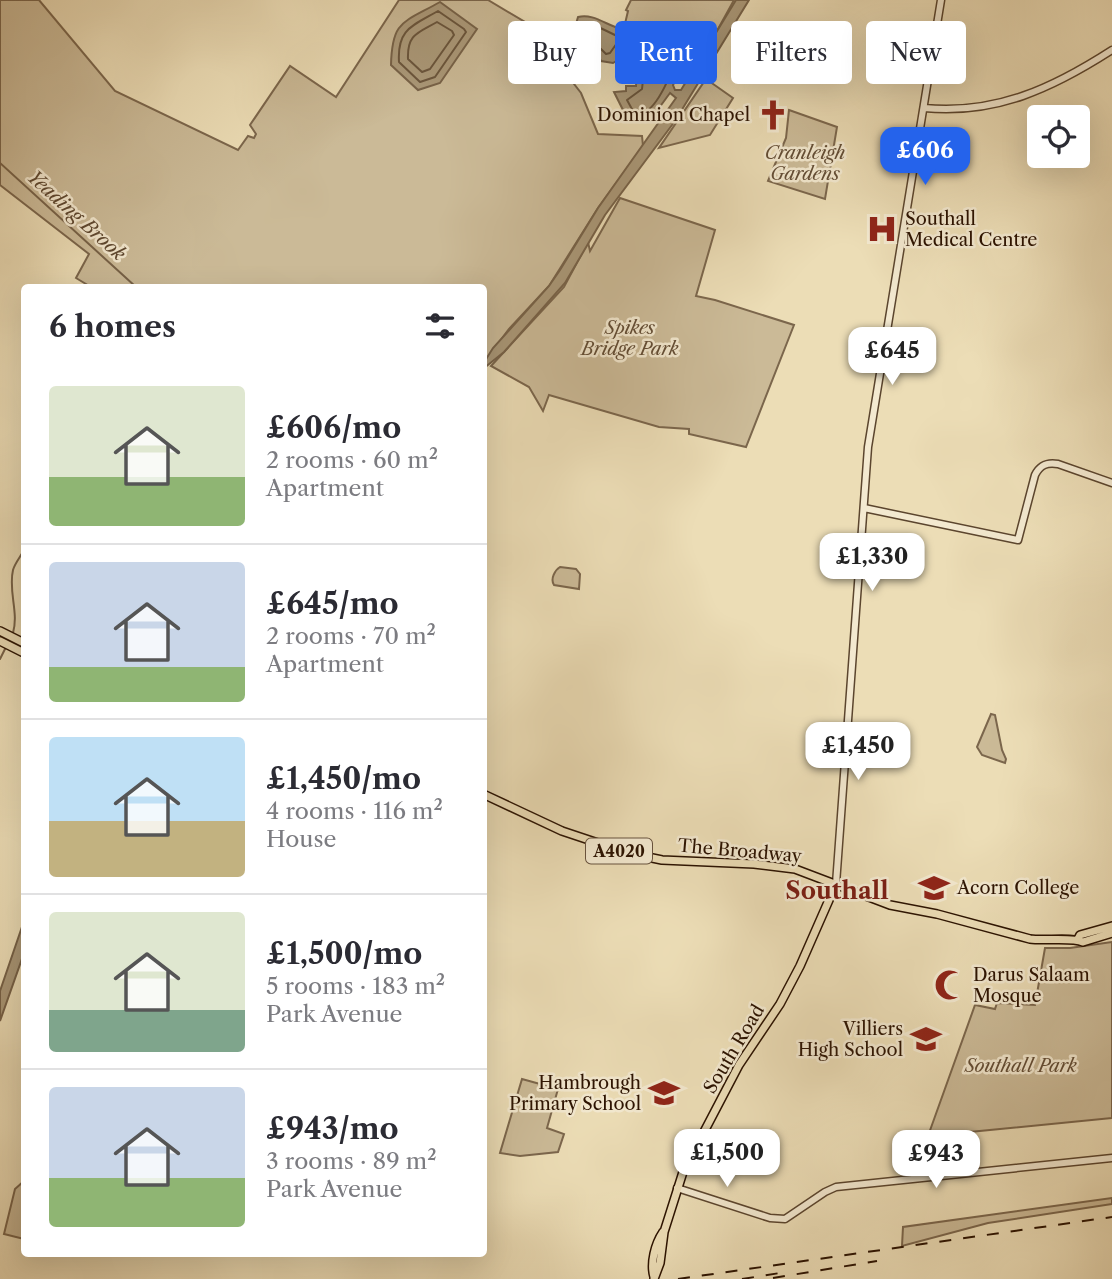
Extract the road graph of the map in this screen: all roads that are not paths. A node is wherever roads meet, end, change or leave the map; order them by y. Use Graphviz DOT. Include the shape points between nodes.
graph roads {
  1 [pos="941,0"];
  2 [pos="1112,50"];
  3 [pos="924,108"];
  4 [pos="1112,483"];
  5 [pos="864,508"];
  6 [pos="1,635"];
  7 [pos="20,641"];
  8 [pos="18,650"];
  9 [pos="487,796"];
  10 [pos="836,884"];
  11 [pos="1112,926"];
  12 [pos="1112,933"];
  13 [pos="1078,939"];
  14 [pos="1112,1158"];
  15 [pos="677,1188"];
  16 [pos="654,1278"];
  1 -- 3 [label="street"];
  2 -- 3 [label="street" via="1027,95 974,107"];
  3 -- 5 [label="street" via="870,434"];
  4 -- 5 [label="street" via="1058,464 1042,466 1035,475 1018,540"];
  5 -- 10 [label="street"];
  6 -- 7 [label="main road"];
  6 -- 8 [label="main road"];
  7 -- 8 [label="main road"];
  9 -- 10 [label="main road, The Broadway / A4020" via="562,831 628,853 662,860 783,867"];
  10 -- 13 [label="main road, A4020" via="890,905 1015,936 1046,941"];
  10 -- 15 [label="main road, South Road" via="780,1004 739,1065"];
  11 -- 13 [label="main road, A4020"];
  12 -- 13 [label="main road, A4020" via="1083,942"];
  14 -- 15 [label="street" via="836,1187 783,1219"];
  15 -- 16 [label="main road, South Road"];
}
